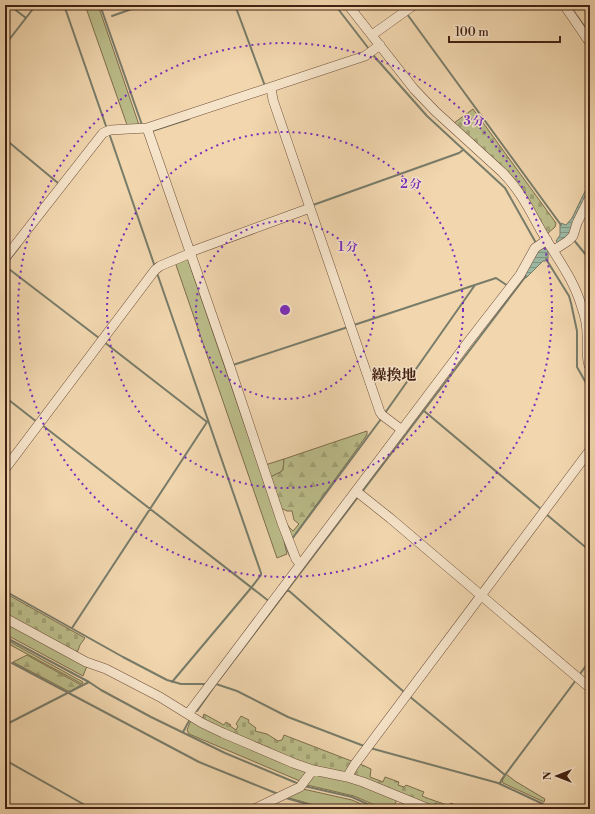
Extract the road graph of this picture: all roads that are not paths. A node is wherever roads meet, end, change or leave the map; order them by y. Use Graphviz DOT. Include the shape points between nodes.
graph roads {
  1 [pos="348,5"];
  2 [pos="564,5"];
  3 [pos="408,9"];
  4 [pos="372,35"];
  5 [pos="590,43"];
  6 [pos="374,50"];
  7 [pos="269,90"];
  8 [pos="146,130"];
  9 [pos="590,197"];
  10 [pos="309,208"];
  11 [pos="541,244"];
  12 [pos="554,250"];
  13 [pos="189,254"];
  14 [pos="5,258"];
  15 [pos="590,368"];
  16 [pos="401,432"];
  17 [pos="590,450"];
  18 [pos="5,469"];
  19 [pos="359,493"];
  20 [pos="300,564"];
  21 [pos="483,596"];
  22 [pos="5,618"];
  23 [pos="590,688"];
  24 [pos="188,714"];
  25 [pos="313,770"];
  26 [pos="347,777"];
  27 [pos="254,809"];
  28 [pos="429,809"];
  1 -- 4 [label="street"];
  2 -- 5 [label="street"];
  3 -- 4 [label="street"];
  4 -- 6 [label="street"];
  6 -- 7 [label="street"];
  6 -- 11 [label="street" via="511,181 528,206"];
  7 -- 8 [label="street"];
  7 -- 10 [label="street"];
  8 -- 13 [label="street"];
  8 -- 14 [label="street" via="108,130 103,133"];
  9 -- 12 [label="street" via="572,237"];
  10 -- 13 [label="street"];
  10 -- 16 [label="street" via="383,416"];
  11 -- 12 [label="street"];
  11 -- 16 [label="street"];
  12 -- 15 [label="street" via="570,275 582,308 587,330 587,359"];
  13 -- 18 [label="street" via="156,268"];
  13 -- 20 [label="street" via="289,540"];
  16 -- 19 [label="street"];
  17 -- 21 [label="street"];
  19 -- 20 [label="street"];
  19 -- 21 [label="street"];
  20 -- 24 [label="street"];
  21 -- 23 [label="street"];
  21 -- 26 [label="street" via="349,771"];
  22 -- 24 [label="street" via="86,662 106,669 160,697"];
  24 -- 25 [label="street" via="223,733"];
  25 -- 26 [label="street"];
  25 -- 27 [label="street" via="301,785"];
  26 -- 28 [label="street"];
}
